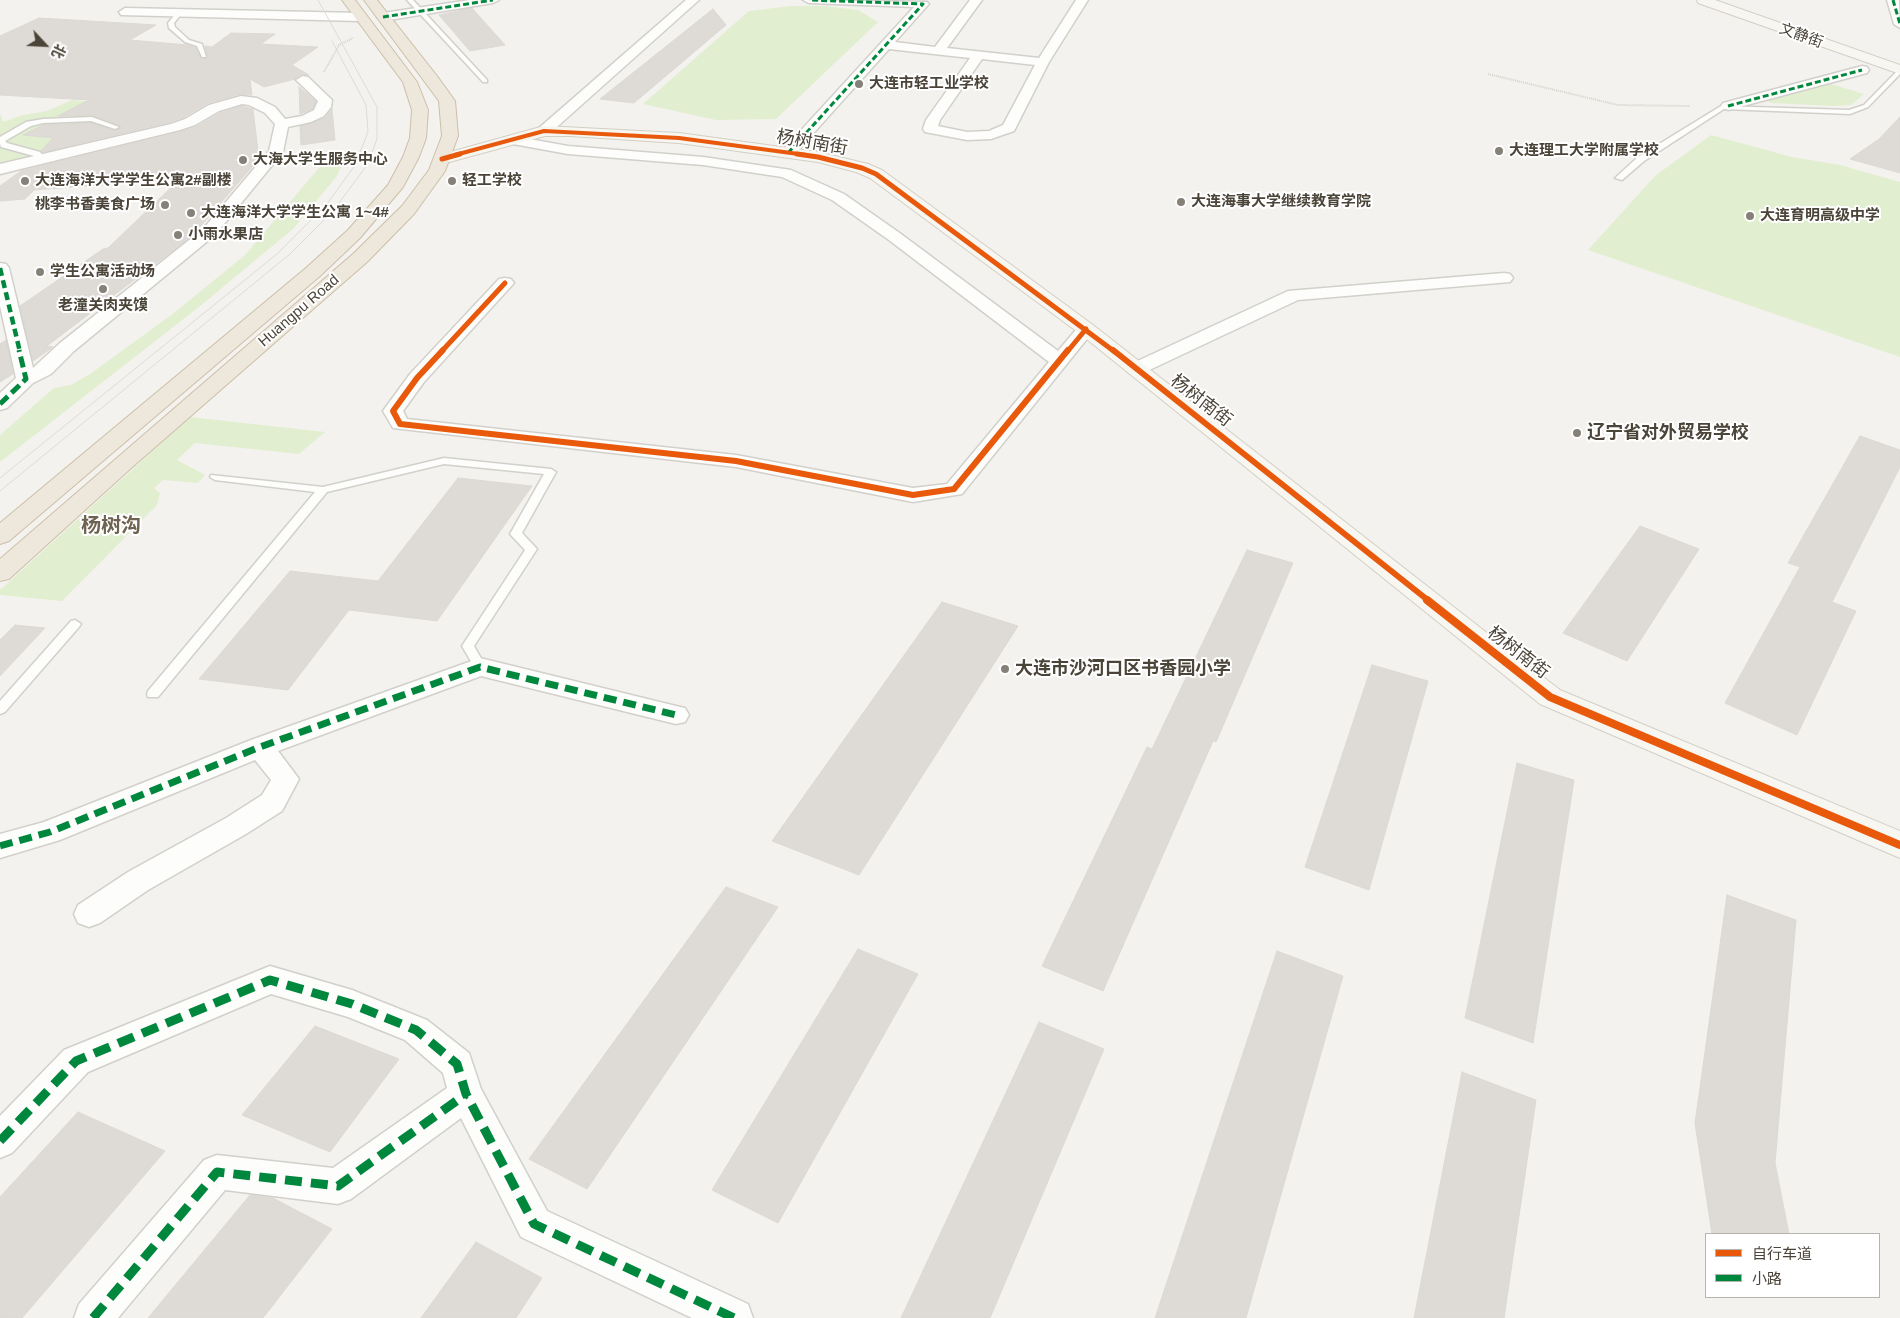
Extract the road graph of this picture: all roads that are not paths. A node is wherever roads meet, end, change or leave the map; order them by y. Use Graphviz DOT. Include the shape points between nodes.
graph roads {
  1 [pos="348,0"];
  2 [pos="410,0"];
  3 [pos="493,0"];
  4 [pos="693,0"];
  5 [pos="809,0"];
  6 [pos="976,0"];
  7 [pos="1082,0"];
  8 [pos="1703,0"];
  9 [pos="1893,0"];
  10 [pos="418,10"];
  11 [pos="125,12"];
  12 [pos="179,13"];
  13 [pos="371,16"];
  14 [pos="1899,20"];
  15 [pos="884,45"];
  16 [pos="938,51"];
  17 [pos="978,55"];
  18 [pos="204,56"];
  19 [pos="1043,62"];
  20 [pos="1878,63"];
  21 [pos="1862,70"];
  22 [pos="1900,70"];
  23 [pos="303,80"];
  24 [pos="485,81"];
  25 [pos="1728,106"];
  26 [pos="282,124"];
  27 [pos="115,126"];
  28 [pos="544,131"];
  29 [pos="518,141"];
  30 [pos="788,153"];
  31 [pos="42,159"];
  32 [pos="442,159"];
  33 [pos="0,170"];
  34 [pos="1619,178"];
  35 [pos="0,268"];
  36 [pos="1504,278"];
  37 [pos="505,283"];
  38 [pos="1086,329"];
  39 [pos="1060,362"];
  40 [pos="1136,369"];
  41 [pos="26,379"];
  42 [pos="0,404"];
  43 [pos="215,477"];
  44 [pos="323,490"];
  45 [pos="0,536"];
  46 [pos="0,573"];
  47 [pos="75,624"];
  48 [pos="480,667"];
  49 [pos="153,694"];
  50 [pos="0,709"];
  51 [pos="676,715"];
  52 [pos="260,747"];
  53 [pos="1900,845"];
  54 [pos="0,846"];
  55 [pos="89,914"];
  56 [pos="466,1094"];
  57 [pos="0,1141"];
  58 [pos="93,1318"];
  59 [pos="734,1318"];
  1 -- 13 [label="highway, Huangpu Road"];
  2 -- 10 [label="lane"];
  3 -- 10 [label="street"];
  4 -- 28 [label="street"];
  5 -- 15 [label="street" via="923,4"];
  6 -- 16 [label="street"];
  7 -- 19 [label="street"];
  8 -- 20 [label="street, 文静街"];
  9 -- 14 [label="street"];
  10 -- 13 [label="street"];
  10 -- 24 [label="lane"];
  11 -- 12 [label="street"];
  12 -- 13 [label="street"];
  12 -- 18 [label="lane" via="172,28 187,41 200,45"];
  13 -- 32 [label="highway, Huangpu Road" via="432,79 447,101 450,136"];
  13 -- 45 [label="highway, Huangpu Road" via="410,82 420,110 418,138 395,187 354,234 320,266"];
  15 -- 16 [label="street"];
  15 -- 30 [label="street"];
  16 -- 17 [label="street"];
  17 -- 19 [label="street"];
  17 -- 19 [label="street" via="930,129 967,136 991,135 1009,128"];
  20 -- 21 [label="lane"];
  20 -- 22 [label="street, 文静街"];
  21 -- 25 [label="street"];
  22 -- 25 [label="lane" via="1866,106 1850,112"];
  23 -- 26 [label="street" via="326,100 324,107 306,119"];
  25 -- 34 [label="lane" via="1641,159"];
  26 -- 31 [label="street" via="270,110 252,101 241,100 214,108 175,127"];
  26 -- 41 [label="street" via="276,152 208,232 68,346 44,370"];
  27 -- 31 [label="lane" via="92,119 43,121 29,124 1,140 4,145 37,154"];
  28 -- 30 [label="street, 杨树南街" via="679,138"];
  28 -- 32 [label="street, 杨树南街"];
  29 -- 39 [label="street" via="568,150 703,161 786,173 838,197 896,237"];
  30 -- 38 [label="street, 杨树南街" via="846,163 876,174"];
  31 -- 33 [label="street"];
  32 -- 46 [label="highway, Huangpu Road" via="408,210 360,258"];
  35 -- 41 [label="street"];
  36 -- 40 [label="street" via="1294,295"];
  37 -- 39 [label="street" via="417,378 393,411 400,424 736,461 913,495 954,489"];
  38 -- 39 [label="street"];
  38 -- 40 [label="street, 杨树南街"];
  40 -- 53 [label="street, 杨树南街" via="1550,697"];
  41 -- 42 [label="street"];
  43 -- 44 [label="lane"];
  44 -- 48 [label="lane" via="444,461 551,472 516,534 531,549 468,646"];
  44 -- 49 [label="lane"];
  47 -- 50 [label="lane"];
  48 -- 51 [label="street"];
  48 -- 52 [label="street"];
  52 -- 54 [label="street" via="50,832"];
  52 -- 55 [label="street" via="285,779 272,803 138,881"];
  56 -- 57 [label="street" via="457,1064 416,1030 352,1004 270,980 76,1061"];
  56 -- 58 [label="street" via="338,1186 217,1172"];
  56 -- 59 [label="street" via="534,1224"];
}
